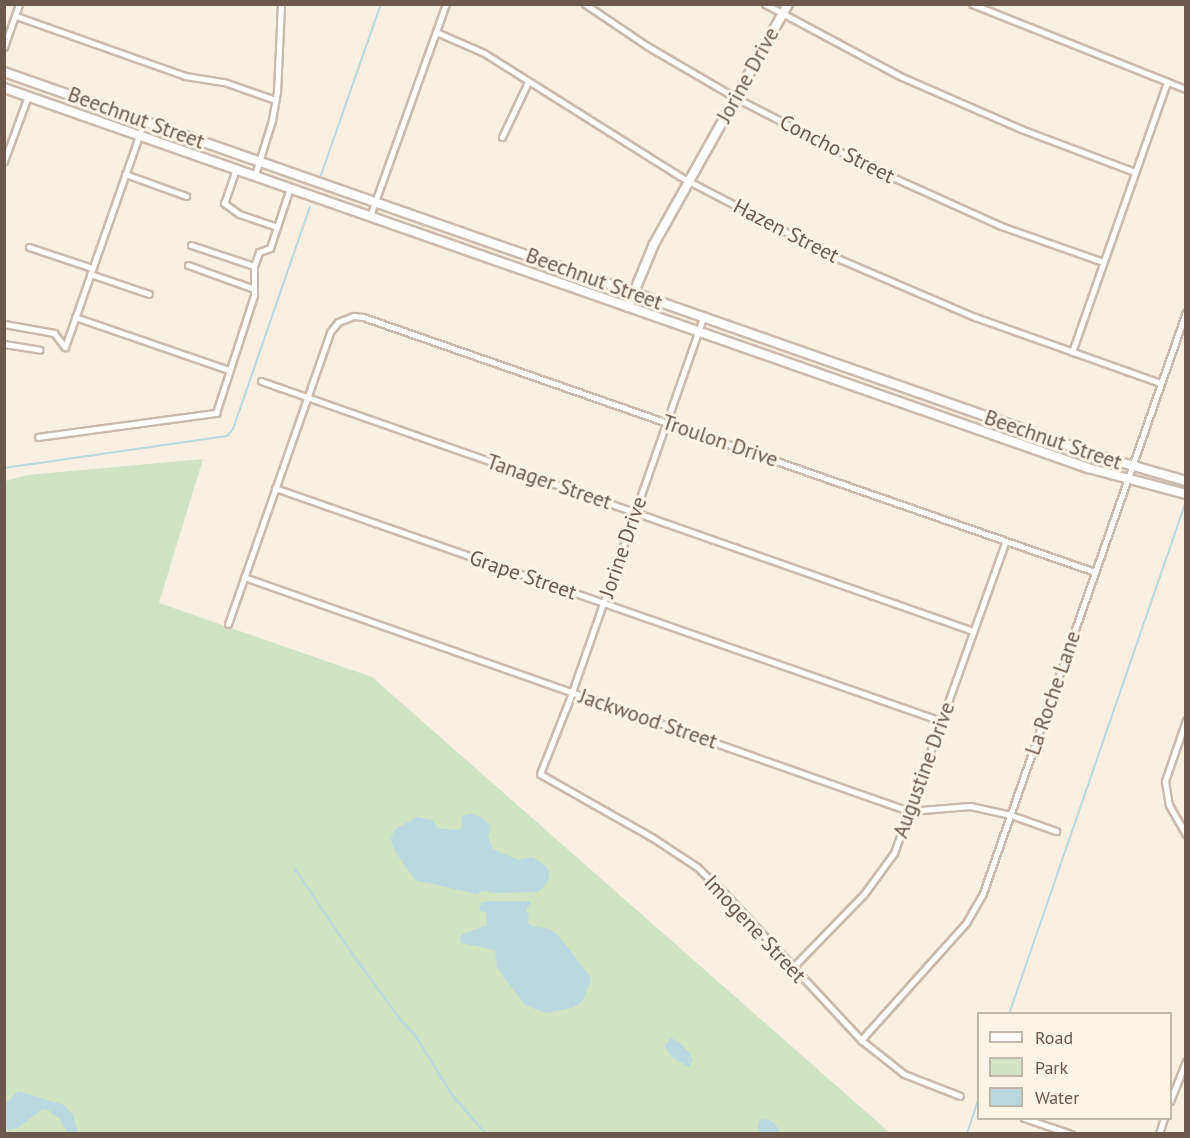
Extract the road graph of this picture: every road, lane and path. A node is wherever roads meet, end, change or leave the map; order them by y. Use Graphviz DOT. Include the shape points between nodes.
graph roads {
  1 [pos="19,4"];
  2 [pos="281,4"];
  3 [pos="446,4"];
  4 [pos="585,4"];
  5 [pos="765,4"];
  6 [pos="788,4"];
  7 [pos="972,4"];
  8 [pos="16,15"];
  9 [pos="782,15"];
  10 [pos="436,32"];
  11 [pos="4,47"];
  12 [pos="4,72"];
  13 [pos="528,82"];
  14 [pos="1167,82"];
  15 [pos="4,88"];
  16 [pos="50,88"];
  17 [pos="1185,89"];
  18 [pos="28,96"];
  19 [pos="736,98"];
  20 [pos="275,100"];
  21 [pos="45,102"];
  22 [pos="144,121"];
  23 [pos="139,135"];
  24 [pos="502,137"];
  25 [pos="4,161"];
  26 [pos="260,162"];
  27 [pos="236,169"];
  28 [pos="1135,172"];
  29 [pos="125,174"];
  30 [pos="255,176"];
  31 [pos="688,181"];
  32 [pos="290,188"];
  33 [pos="186,196"];
  34 [pos="376,202"];
  35 [pos="370,216"];
  36 [pos="277,227"];
  37 [pos="191,245"];
  38 [pos="30,247"];
  39 [pos="504,247"];
  40 [pos="499,261"];
  41 [pos="1103,262"];
  42 [pos="188,265"];
  43 [pos="254,266"];
  44 [pos="91,271"];
  45 [pos="254,289"];
  46 [pos="633,293"];
  47 [pos="149,294"];
  48 [pos="628,307"];
  49 [pos="1185,312"];
  50 [pos="75,317"];
  51 [pos="703,318"];
  52 [pos="4,324"];
  53 [pos="698,332"];
  54 [pos="4,344"];
  55 [pos="40,350"];
  56 [pos="1072,352"];
  57 [pos="842,367"];
  58 [pos="229,370"];
  59 [pos="837,380"];
  60 [pos="261,381"];
  61 [pos="1160,383"];
  62 [pos="307,397"];
  63 [pos="996,420"];
  64 [pos="667,422"];
  65 [pos="991,434"];
  66 [pos="38,437"];
  67 [pos="1132,467"];
  68 [pos="1127,480"];
  69 [pos="1185,481"];
  70 [pos="275,488"];
  71 [pos="1185,494"];
  72 [pos="635,513"];
  73 [pos="1006,541"];
  74 [pos="1095,572"];
  75 [pos="244,577"];
  76 [pos="604,603"];
  77 [pos="228,624"];
  78 [pos="973,632"];
  79 [pos="572,693"];
  80 [pos="1185,720"];
  81 [pos="941,721"];
  82 [pos="540,774"];
  83 [pos="909,811"];
  84 [pos="1011,815"];
  85 [pos="1056,831"];
  86 [pos="1185,834"];
  87 [pos="792,968"];
  88 [pos="861,1040"];
  89 [pos="1185,1061"];
  90 [pos="960,1096"];
  91 [pos="1172,1096"];
  92 [pos="1027,1120"];
  93 [pos="1071,1134"];
  1 -- 8 [label="street"];
  2 -- 20 [label="street"];
  3 -- 10 [label="street"];
  4 -- 19 [label="street, Concho Street"];
  5 -- 9 [label="street"];
  6 -- 9 [label="main road, Jorine Drive"];
  7 -- 14 [label="street"];
  8 -- 11 [label="street"];
  8 -- 20 [label="street" via="185,76 224,82"];
  9 -- 19 [label="main road, Jorine Drive"];
  9 -- 28 [label="street" via="902,77 1021,129"];
  10 -- 13 [label="street, Hazen Street" via="484,53"];
  10 -- 34 [label="street"];
  12 -- 16 [label="main road, Beechnut Street"];
  13 -- 24 [label="street"];
  13 -- 31 [label="street, Hazen Street"];
  14 -- 17 [label="street"];
  14 -- 28 [label="street"];
  15 -- 18 [label="main road, Beechnut Street"];
  16 -- 21 [label="main road"];
  16 -- 22 [label="main road, Beechnut Street"];
  18 -- 21 [label="main road, Beechnut Street"];
  18 -- 25 [label="street"];
  19 -- 31 [label="main road, Jorine Drive"];
  19 -- 41 [label="street, Concho Street" via="888,176 1001,226"];
  20 -- 26 [label="street"];
  21 -- 23 [label="main road, Beechnut Street"];
  22 -- 23 [label="street"];
  22 -- 26 [label="main road, Beechnut Street"];
  23 -- 27 [label="main road, Beechnut Street"];
  23 -- 29 [label="street"];
  26 -- 30 [label="street"];
  26 -- 34 [label="main road, Beechnut Street"];
  27 -- 30 [label="main road, Beechnut Street"];
  27 -- 36 [label="street" via="224,203 239,214"];
  28 -- 41 [label="street"];
  29 -- 33 [label="street"];
  29 -- 44 [label="street"];
  30 -- 32 [label="main road, Beechnut Street"];
  31 -- 46 [label="main road, Jorine Drive"];
  31 -- 56 [label="street, Hazen Street" via="830,255"];
  32 -- 35 [label="main road, Beechnut Street"];
  32 -- 36 [label="street"];
  34 -- 35 [label="street"];
  34 -- 39 [label="main road, Beechnut Street"];
  35 -- 40 [label="main road, Beechnut Street"];
  36 -- 43 [label="street" via="270,248 259,252"];
  37 -- 43 [label="street"];
  38 -- 44 [label="street"];
  39 -- 40 [label="main road"];
  39 -- 46 [label="main road, Beechnut Street"];
  40 -- 48 [label="main road, Beechnut Street"];
  41 -- 56 [label="street"];
  42 -- 45 [label="street"];
  43 -- 45 [label="street"];
  44 -- 47 [label="street"];
  44 -- 50 [label="street"];
  45 -- 58 [label="street"];
  46 -- 48 [label="main road, Jorine Drive"];
  46 -- 51 [label="main road, Beechnut Street"];
  48 -- 53 [label="main road, Beechnut Street"];
  49 -- 61 [label="street, La Roche Lane"];
  50 -- 52 [label="street" via="65,347 54,333"];
  50 -- 58 [label="street"];
  51 -- 53 [label="street, Jorine Drive"];
  51 -- 57 [label="main road, Beechnut Street"];
  53 -- 59 [label="main road, Beechnut Street"];
  53 -- 64 [label="street, Jorine Drive"];
  54 -- 55 [label="street"];
  56 -- 61 [label="street, Hazen Street"];
  57 -- 59 [label="main road"];
  57 -- 63 [label="main road, Beechnut Street"];
  58 -- 66 [label="street" via="216,413"];
  59 -- 65 [label="main road, Beechnut Street"];
  60 -- 62 [label="street, Tanager Street"];
  61 -- 67 [label="street, La Roche Lane"];
  62 -- 64 [label="street, Troulon Drive" via="330,332 345,318 363,317"];
  62 -- 70 [label="street"];
  62 -- 72 [label="street, Tanager Street"];
  63 -- 65 [label="main road"];
  63 -- 67 [label="main road, Beechnut Street"];
  64 -- 72 [label="street, Jorine Drive"];
  64 -- 73 [label="street, Troulon Drive"];
  65 -- 68 [label="main road, Beechnut Street"];
  67 -- 68 [label="street, La Roche Lane"];
  67 -- 69 [label="main road, Beechnut Street"];
  68 -- 71 [label="main road, Beechnut Street"];
  68 -- 74 [label="street, La Roche Lane"];
  70 -- 75 [label="street"];
  70 -- 76 [label="street, Grape Street"];
  72 -- 76 [label="street, Jorine Drive"];
  72 -- 78 [label="street, Tanager Street"];
  73 -- 74 [label="street, Troulon Drive"];
  73 -- 78 [label="street, Augustine Drive"];
  74 -- 84 [label="street, La Roche Lane"];
  75 -- 77 [label="street"];
  75 -- 79 [label="street, Jackwood Street"];
  76 -- 79 [label="street, Jorine Drive"];
  76 -- 81 [label="street, Grape Street"];
  78 -- 81 [label="street, Augustine Drive"];
  79 -- 82 [label="street, Jorine Drive"];
  79 -- 83 [label="street, Jackwood Street"];
  80 -- 86 [label="street" via="1165,781 1169,805"];
  81 -- 83 [label="street, Augustine Drive"];
  82 -- 87 [label="street, Imogene Street" via="654,838 697,867"];
  83 -- 84 [label="street, Jackwood Street" via="968,806"];
  83 -- 87 [label="street, Augustine Drive" via="889,862 864,894"];
  84 -- 85 [label="street, Jackwood Street"];
  84 -- 88 [label="street, La Roche Lane" via="975,910"];
  87 -- 88 [label="street, Imogene Street"];
  88 -- 90 [label="street, Imogene Street" via="904,1074"];
  89 -- 91 [label="street"];
  92 -- 93 [label="street"];
}
